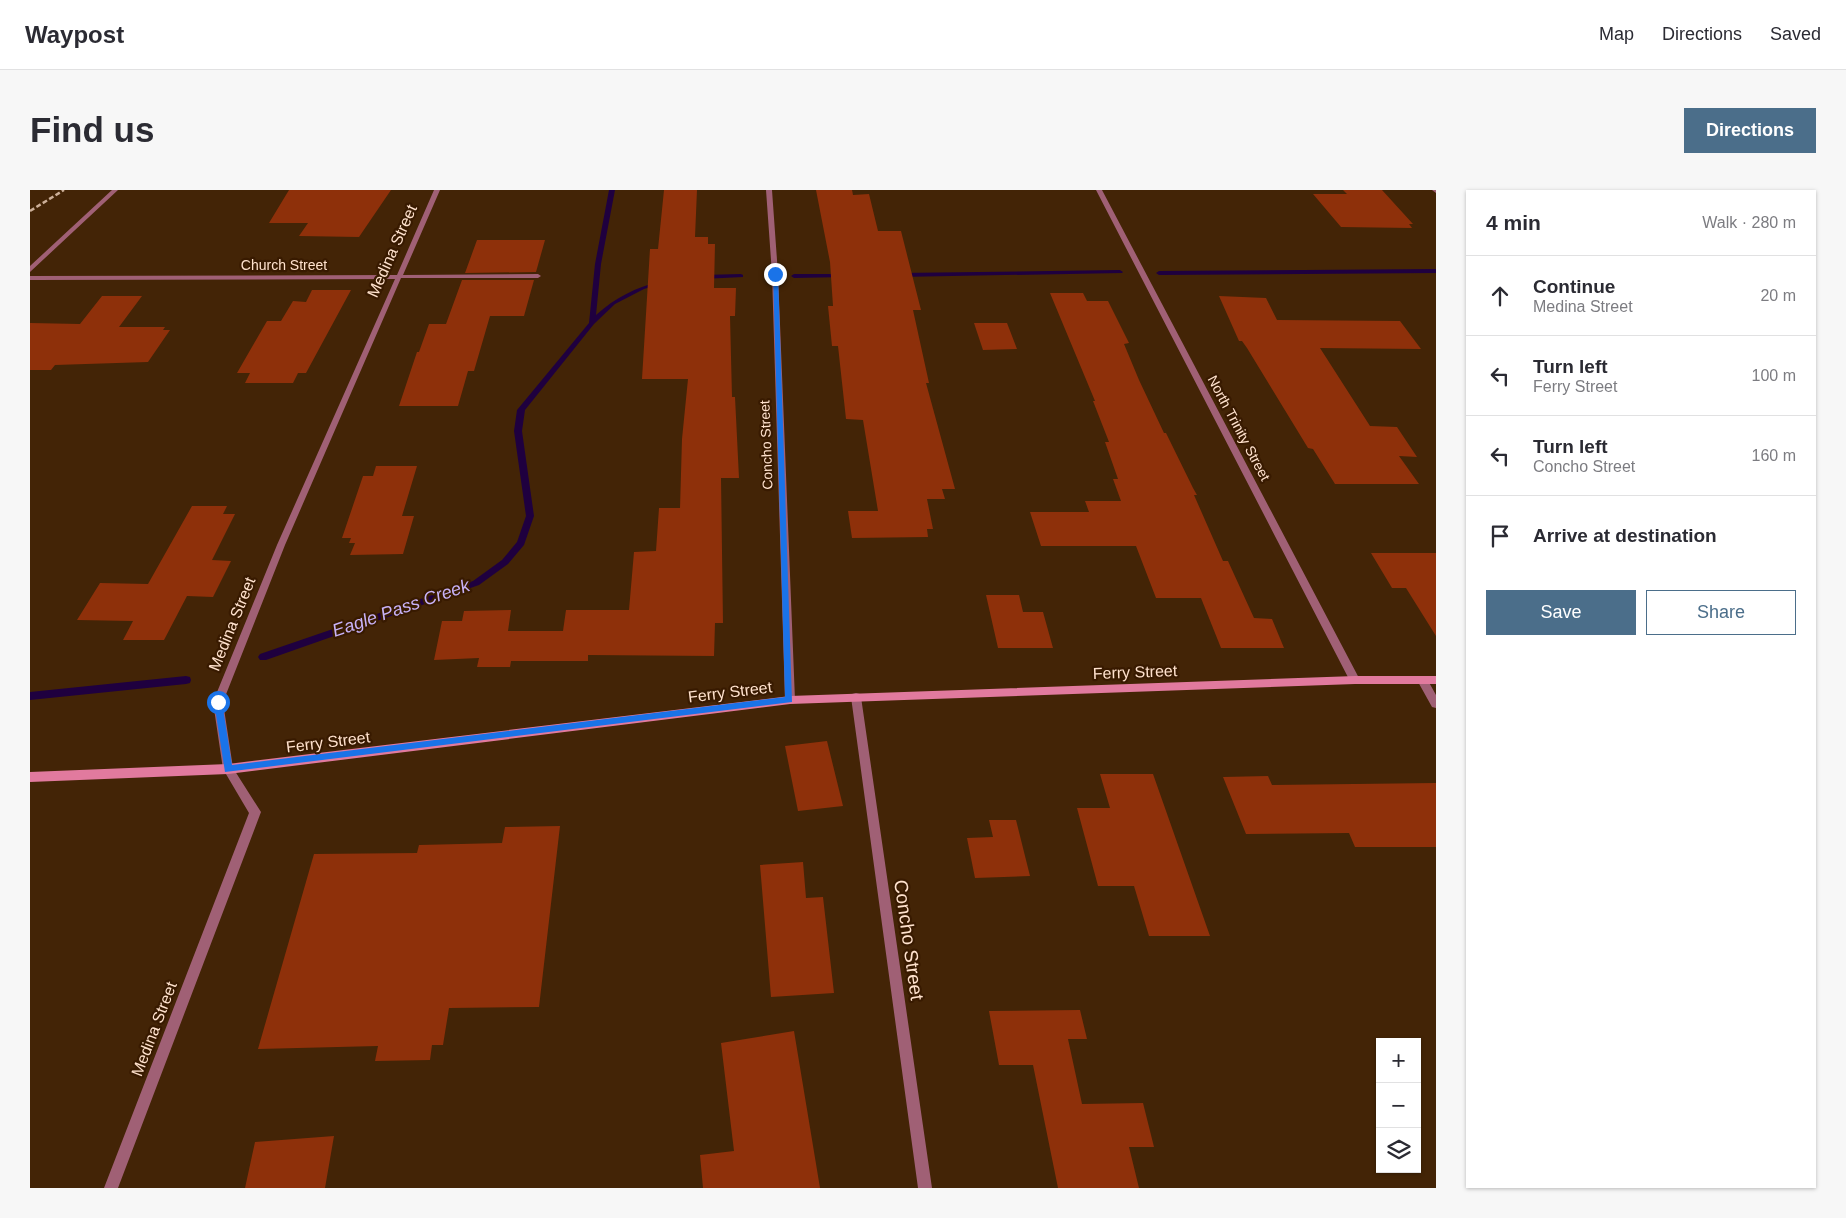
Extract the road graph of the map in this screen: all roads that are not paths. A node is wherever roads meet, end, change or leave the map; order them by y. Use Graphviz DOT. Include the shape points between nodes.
graph roads {
  1 [pos="115,190"];
  2 [pos="436,190"];
  3 [pos="769,190"];
  4 [pos="1099,190"];
  5 [pos="30,270"];
  6 [pos="538,276"];
  7 [pos="399,277"];
  8 [pos="30,278"];
  9 [pos="1355,680"];
  10 [pos="1422,680"];
  11 [pos="1436,680"];
  12 [pos="856,697"];
  13 [pos="790,700"];
  14 [pos="1436,704"];
  15 [pos="228,769"];
  16 [pos="30,777"];
  17 [pos="111,1188"];
  18 [pos="925,1188"];
  1 -- 5 [label="street"];
  2 -- 7 [label="street, Medina Street"];
  3 -- 13 [label="street, Concho Street" via="775,274"];
  4 -- 9 [label="street, North Trinity Street"];
  6 -- 7 [label="street, Church Street"];
  7 -- 8 [label="street, Church Street"];
  7 -- 15 [label="street, Medina Street" via="281,545 218,702"];
  9 -- 10 [label="street, Ferry Street"];
  9 -- 12 [label="street, Ferry Street"];
  10 -- 11 [label="street, Ferry Street"];
  10 -- 14 [label="street"];
  12 -- 13 [label="street, Ferry Street"];
  12 -- 18 [label="street, Concho Street"];
  13 -- 15 [label="street, Ferry Street"];
  15 -- 16 [label="street, Ferry Street"];
  15 -- 17 [label="street, Medina Street" via="255,812"];
}
